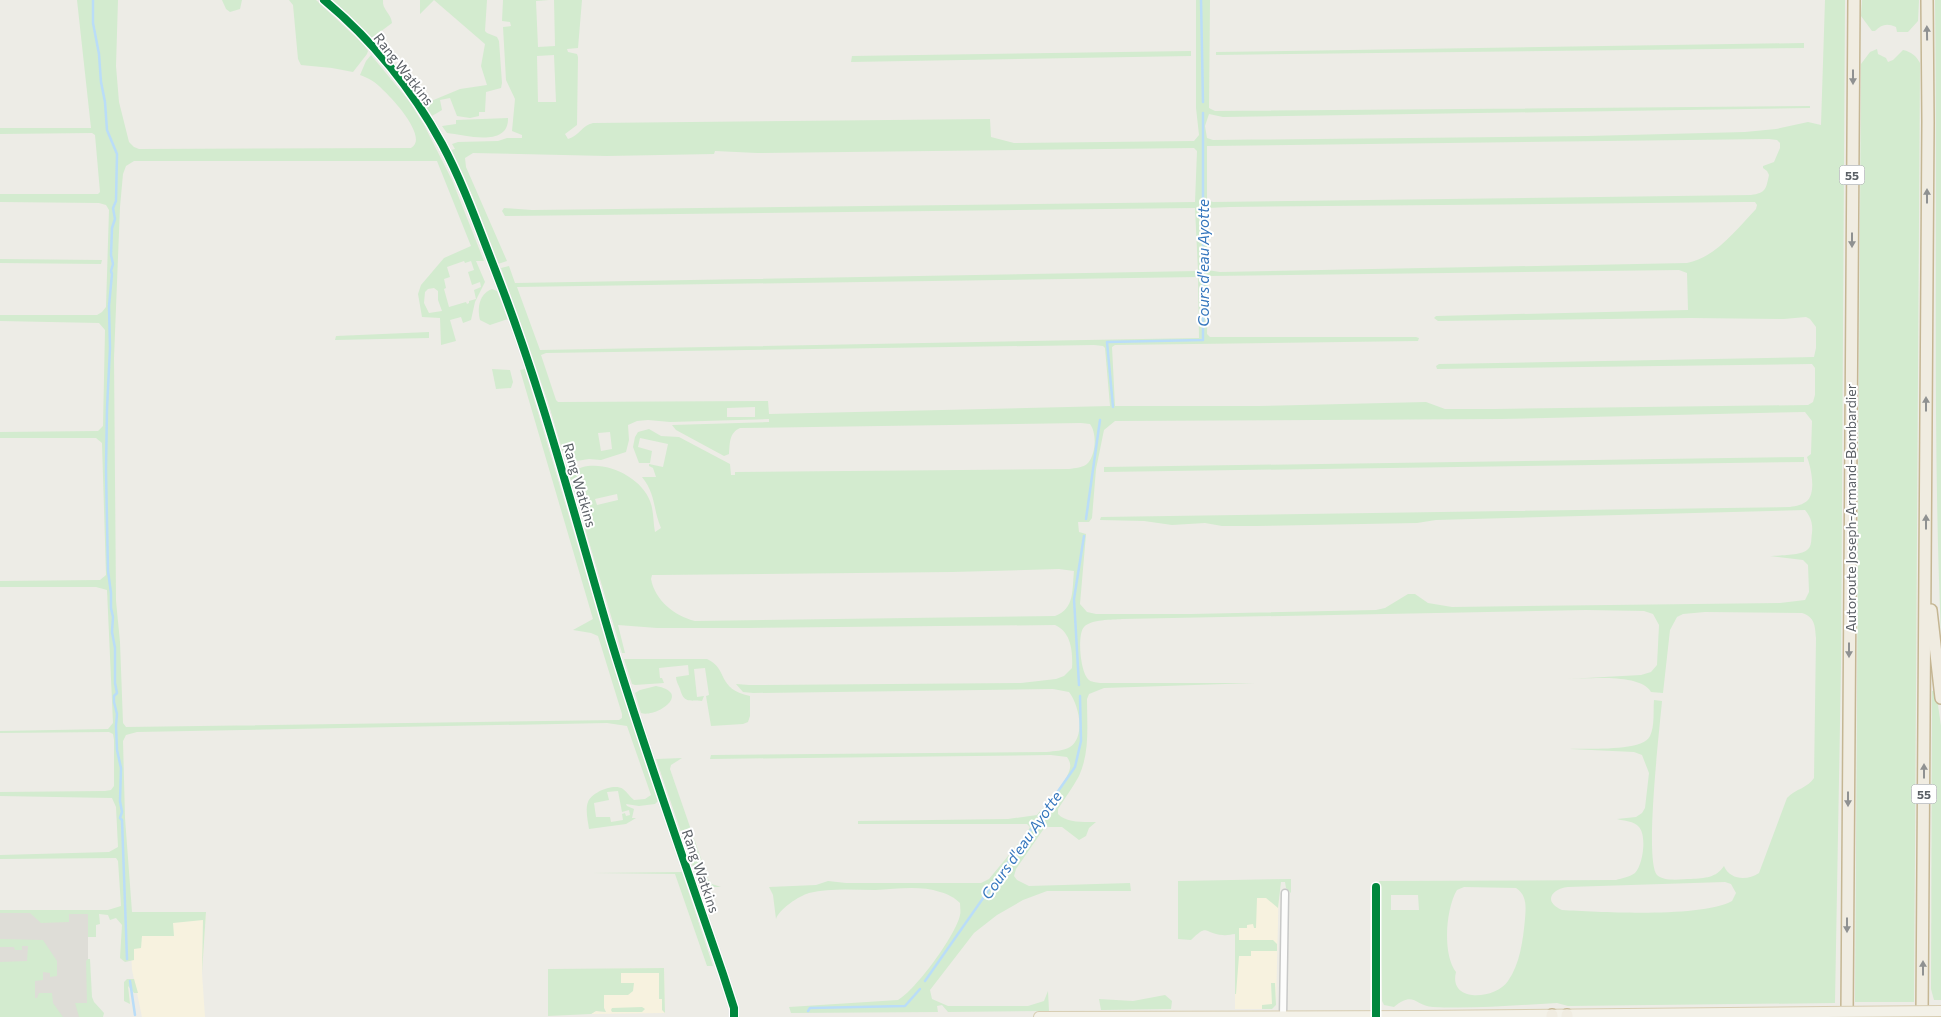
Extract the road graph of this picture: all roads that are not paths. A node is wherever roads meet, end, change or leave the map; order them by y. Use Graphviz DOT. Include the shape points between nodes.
graph roads {
  1 [pos="324,0"];
  2 [pos="1854,0"];
  3 [pos="1927,0"];
  4 [pos="1925,571"];
  5 [pos="1941,698"];
  6 [pos="1376,887"];
  7 [pos="1285,893"];
  8 [pos="1847,950"];
  9 [pos="1941,1010"];
  10 [pos="1284,1016"];
  11 [pos="1376,1016"];
  12 [pos="1552,1016"];
  13 [pos="1567,1016"];
  14 [pos="734,1017"];
  15 [pos="1039,1017"];
  16 [pos="1046,1017"];
  17 [pos="1841,1017"];
  18 [pos="1847,1017"];
  19 [pos="1922,1017"];
  1 -- 14 [label="street, Rang Watkins" via="372,45 414,98 446,153 480,233 541,399 621,674 734,1008"];
  2 -- 8 [label="highway, Autoroute Joseph-Armand-Bombardier / 55, one-way"];
  4 -- 3 [label="highway, 55, one-way"];
  4 -- 5 [label="highway"];
  19 -- 4 [label="highway, 55, one-way"];
  6 -- 11 [label="street"];
  7 -- 10 [label="street"];
  8 -- 17 [label="highway"];
  8 -- 18 [label="highway, Autoroute Joseph-Armand-Bombardier / 55"];
  9 -- 13 [label="main road, bridge"];
  10 -- 11 [label="main road"];
  10 -- 16 [label="main road"];
  11 -- 12 [label="main road"];
  12 -- 13 [label="main road"];
  15 -- 16 [label="main road"];
}
